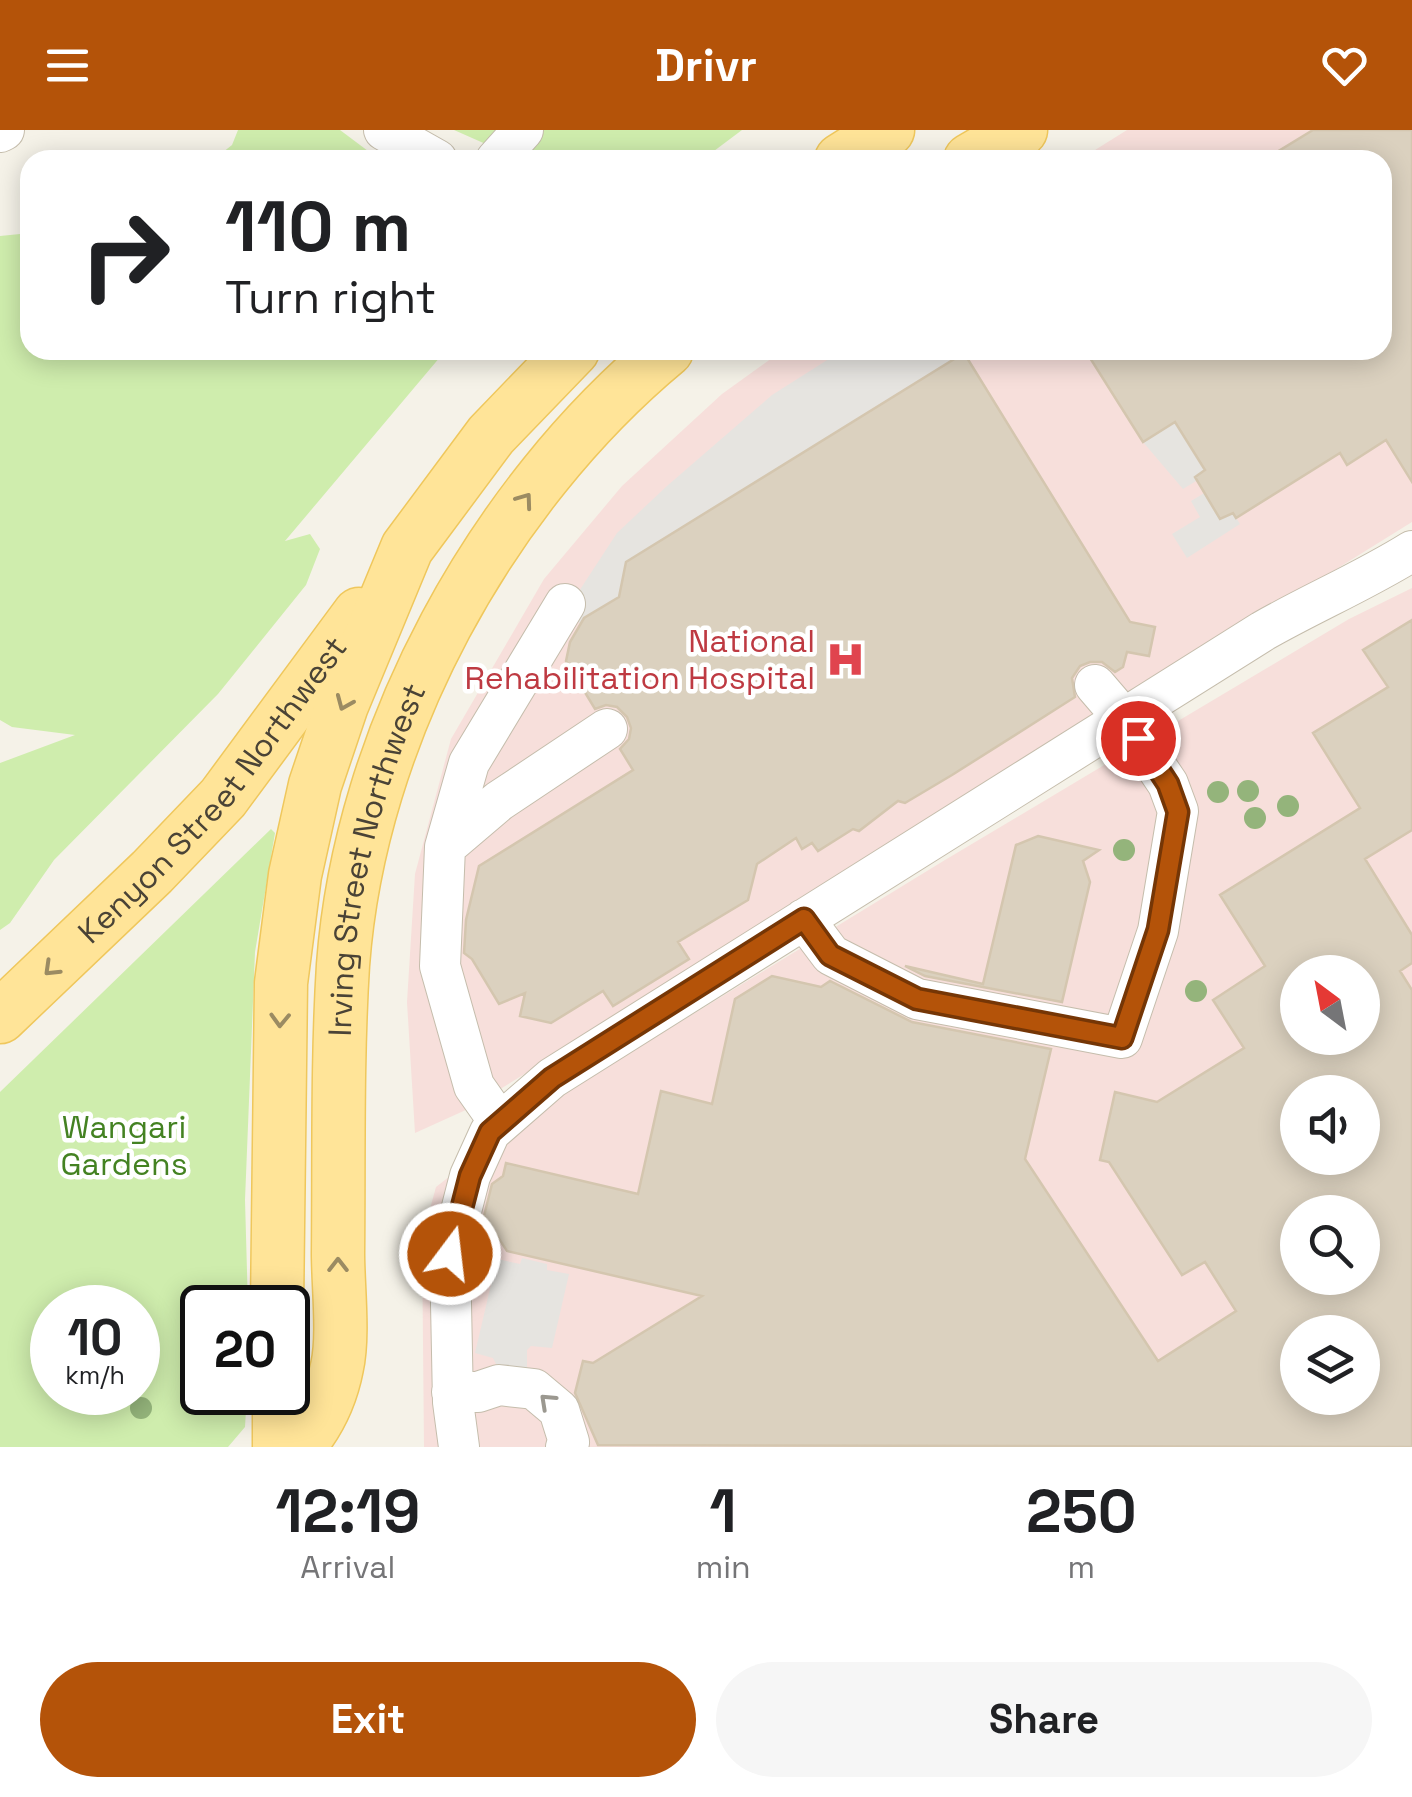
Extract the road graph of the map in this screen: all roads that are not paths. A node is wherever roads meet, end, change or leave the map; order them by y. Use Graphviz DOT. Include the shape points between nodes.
graph roads {
  1 [pos="384,130"];
  2 [pos="523,130"];
  3 [pos="888,130"];
  4 [pos="1021,130"];
  5 [pos="420,150"];
  6 [pos="505,150"];
  7 [pos="857,150"];
  8 [pos="987,150"];
  9 [pos="563,360"];
  10 [pos="656,360"];
  11 [pos="407,548"];
  12 [pos="1412,552"];
  13 [pos="565,604"];
  14 [pos="1095,685"];
  15 [pos="1126,720"];
  16 [pos="607,729"];
  17 [pos="446,846"];
  18 [pos="804,919"];
  19 [pos="0,1017"];
  20 [pos="500,1123"];
  21 [pos="277,1285"];
  22 [pos="338,1363"];
  23 [pos="452,1392"];
  24 [pos="279,1415"];
  25 [pos="279,1447"];
  26 [pos="298,1447"];
  27 [pos="338,1447"];
  28 [pos="459,1447"];
  29 [pos="566,1447"];
  1 -- 5 [label="street"];
  2 -- 6 [label="street"];
  3 -- 7 [label="main road"];
  4 -- 8 [label="main road"];
  9 -- 11 [label="main road, Irving Street Northwest" via="491,435"];
  22 -- 10 [label="main road, Irving Street Northwest, one-way" via="344,961 359,862 384,772 413,692 507,526 568,446"];
  11 -- 19 [label="main road, Kenyon Street Northwest, one-way" via="224,798"];
  11 -- 21 [label="main road, Irving Street Northwest, one-way" via="330,737 295,875 280,1018"];
  12 -- 15 [label="street" via="1302,608"];
  13 -- 17 [label="street" via="469,763"];
  14 -- 15 [label="street"];
  15 -- 18 [label="street"];
  15 -- 18 [label="street" via="1168,784 1178,812 1158,930 1122,1038 917,999 830,955"];
  16 -- 17 [label="street" via="499,801"];
  17 -- 20 [label="street" via="440,966 474,1086"];
  18 -- 20 [label="street" via="552,1078"];
  20 -- 23 [label="street" via="470,1176 450,1254"];
  22 -- 26 [label="main road, Irving Street Northwest" via="325,1408"];
  22 -- 27 [label="main road"];
  23 -- 28 [label="street"];
  29 -- 23 [label="street, one-way" via="558,1410 534,1389 506,1376 478,1392"];
  24 -- 25 [label="main road"];
}
